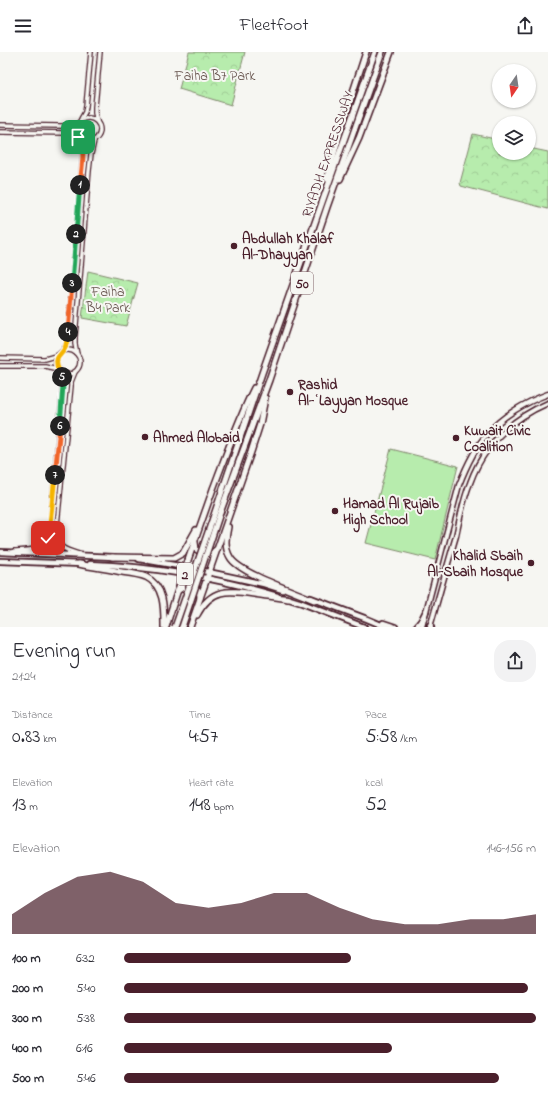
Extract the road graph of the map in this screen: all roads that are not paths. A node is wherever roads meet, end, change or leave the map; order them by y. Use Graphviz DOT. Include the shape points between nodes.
graph roads {
  1 [pos="91,52"];
  2 [pos="100,52"];
  3 [pos="366,52"];
  4 [pos="375,52"];
  5 [pos="382,52"];
  6 [pos="390,54"];
  7 [pos="90,68"];
  8 [pos="98,68"];
  9 [pos="98,122"];
  10 [pos="78,123"];
  11 [pos="2,125"];
  12 [pos="13,126"];
  13 [pos="67,126"];
  14 [pos="1,132"];
  15 [pos="13,132"];
  16 [pos="67,133"];
  17 [pos="80,138"];
  18 [pos="94,141"];
  19 [pos="324,197"];
  20 [pos="327,207"];
  21 [pos="80,286"];
  22 [pos="72,287"];
  23 [pos="71,296"];
  24 [pos="78,296"];
  25 [pos="68,336"];
  26 [pos="75,337"];
  27 [pos="63,351"];
  28 [pos="77,354"];
  29 [pos="58,355"];
  30 [pos="0,358"];
  31 [pos="45,359"];
  32 [pos="0,366"];
  33 [pos="45,366"];
  34 [pos="59,370"];
  35 [pos="76,372"];
  36 [pos="262,373"];
  37 [pos="269,380"];
  38 [pos="548,394"];
  39 [pos="548,403"];
  40 [pos="508,415"];
  41 [pos="514,422"];
  42 [pos="483,440"];
  43 [pos="490,444"];
  44 [pos="477,448"];
  45 [pos="484,453"];
  46 [pos="63,473"];
  47 [pos="55,474"];
  48 [pos="55,482"];
  49 [pos="62,483"];
  50 [pos="52,507"];
  51 [pos="59,508"];
  52 [pos="232,508"];
  53 [pos="205,511"];
  54 [pos="218,512"];
  55 [pos="195,541"];
  56 [pos="217,548"];
  57 [pos="442,549"];
  58 [pos="0,552"];
  59 [pos="451,552"];
  60 [pos="82,555"];
  61 [pos="112,556"];
  62 [pos="440,560"];
  63 [pos="0,561"];
  64 [pos="448,562"];
  65 [pos="78,564"];
  66 [pos="185,567"];
  67 [pos="209,572"];
  68 [pos="183,574"];
  69 [pos="207,579"];
  70 [pos="178,593"];
  71 [pos="200,599"];
  72 [pos="288,599"];
  73 [pos="314,600"];
  74 [pos="426,611"];
  75 [pos="367,618"];
  76 [pos="430,626"];
  77 [pos="165,627"];
  78 [pos="175,627"];
  79 [pos="182,627"];
  80 [pos="191,627"];
  81 [pos="364,627"];
  82 [pos="386,627"];
  83 [pos="395,627"];
  84 [pos="416,627"];
  85 [pos="422,627"];
  1 -- 7 [label="street"];
  2 -- 8 [label="street"];
  3 -- 19 [label="highway" via="339,135"];
  4 -- 19 [label="highway, RIYADH EXPRESSWAY / 50"];
  5 -- 20 [label="highway, RIYADH EXPRESSWAY / 50"];
  6 -- 20 [label="highway" via="359,138"];
  7 -- 8 [label="street" via="94,71"];
  7 -- 10 [label="street" via="85,112"];
  8 -- 9 [label="street" via="95,113"];
  9 -- 10 [label="street" via="92,118 85,118"];
  9 -- 18 [label="street" via="100,134"];
  10 -- 13 [label="street"];
  10 -- 17 [label="street" via="76,132"];
  11 -- 12 [label="street"];
  11 -- 14 [label="street" via="5,129"];
  12 -- 13 [label="street"];
  12 -- 15 [label="street"];
  13 -- 16 [label="street"];
  14 -- 15 [label="street"];
  15 -- 16 [label="street"];
  16 -- 17 [label="street"];
  17 -- 18 [label="street" via="88,142"];
  17 -- 22 [label="street" via="83,153"];
  18 -- 21 [label="street" via="89,171"];
  19 -- 36 [label="highway, RIYADH EXPRESSWAY / 50"];
  20 -- 37 [label="highway, RIYADH EXPRESSWAY / 50"];
  21 -- 22 [label="street" via="76,290"];
  21 -- 24 [label="street"];
  22 -- 23 [label="street"];
  23 -- 24 [label="street"];
  23 -- 25 [label="street"];
  24 -- 26 [label="street"];
  25 -- 26 [label="street" via="71,340"];
  25 -- 27 [label="street"];
  26 -- 28 [label="street"];
  27 -- 28 [label="street" via="71,350"];
  27 -- 29 [label="street"];
  28 -- 35 [label="street" via="80,362"];
  29 -- 31 [label="street"];
  29 -- 34 [label="street" via="56,360"];
  30 -- 31 [label="street"];
  31 -- 33 [label="street" via="48,362"];
  32 -- 33 [label="street"];
  33 -- 34 [label="street"];
  34 -- 35 [label="street" via="68,374"];
  34 -- 47 [label="street" via="63,385"];
  35 -- 46 [label="street" via="71,382"];
  36 -- 53 [label="highway" via="246,403"];
  36 -- 54 [label="highway, RIYADH EXPRESSWAY / 50"];
  37 -- 52 [label="highway" via="260,424"];
  37 -- 54 [label="highway, RIYADH EXPRESSWAY / 50"];
  38 -- 40 [label="main road"];
  39 -- 41 [label="main road"];
  40 -- 41 [label="main road" via="514,416"];
  40 -- 42 [label="main road"];
  41 -- 43 [label="main road"];
  42 -- 43 [label="main road" via="485,446"];
  42 -- 44 [label="main road"];
  43 -- 45 [label="main road"];
  44 -- 45 [label="main road" via="482,447"];
  44 -- 57 [label="main road" via="459,485"];
  45 -- 59 [label="main road" via="470,483"];
  46 -- 47 [label="street" via="59,476"];
  46 -- 49 [label="street"];
  47 -- 48 [label="street"];
  48 -- 49 [label="street" via="58,480"];
  48 -- 50 [label="street"];
  49 -- 51 [label="street"];
  50 -- 51 [label="street" via="54,510"];
  50 -- 58 [label="street" via="49,534 43,546"];
  51 -- 60 [label="street" via="56,535 58,541 62,547"];
  52 -- 56 [label="highway"];
  52 -- 73 [label="highway" via="226,544 234,563 253,574"];
  53 -- 55 [label="highway"];
  53 -- 61 [label="highway" via="180,556"];
  54 -- 78 [label="highway, RIYADH EXPRESSWAY / 50, bridge"];
  54 -- 79 [label="highway, RIYADH EXPRESSWAY / 50, bridge"];
  55 -- 56 [label="highway" via="196,549 203,554 211,554"];
  55 -- 66 [label="highway"];
  56 -- 67 [label="highway"];
  57 -- 59 [label="main road" via="445,553"];
  57 -- 62 [label="main road"];
  58 -- 60 [label="main road, 2"];
  59 -- 64 [label="main road"];
  60 -- 61 [label="main road, 2"];
  61 -- 66 [label="main road, 2"];
  62 -- 64 [label="main road" via="446,558"];
  62 -- 74 [label="main road"];
  63 -- 65 [label="main road, 2"];
  64 -- 76 [label="main road"];
  65 -- 68 [label="main road, 2"];
  65 -- 77 [label="highway" via="147,577 161,595"];
  66 -- 67 [label="main road, 2"];
  66 -- 68 [label="highway"];
  67 -- 69 [label="highway"];
  67 -- 73 [label="main road, 2" via="264,584"];
  68 -- 69 [label="main road, 2"];
  68 -- 70 [label="highway"];
  69 -- 71 [label="highway"];
  69 -- 72 [label="main road, 2" via="256,589"];
  70 -- 71 [label="highway" via="184,586 194,586 198,589"];
  70 -- 77 [label="highway"];
  71 -- 80 [label="highway"];
  72 -- 80 [label="highway" via="225,591 210,597 204,603"];
  72 -- 81 [label="main road, 2"];
  73 -- 75 [label="main road, 2"];
  74 -- 84 [label="main road"];
  74 -- 85 [label="main road"];
  75 -- 82 [label="main road, 2"];
  75 -- 83 [label="main road"];
}
